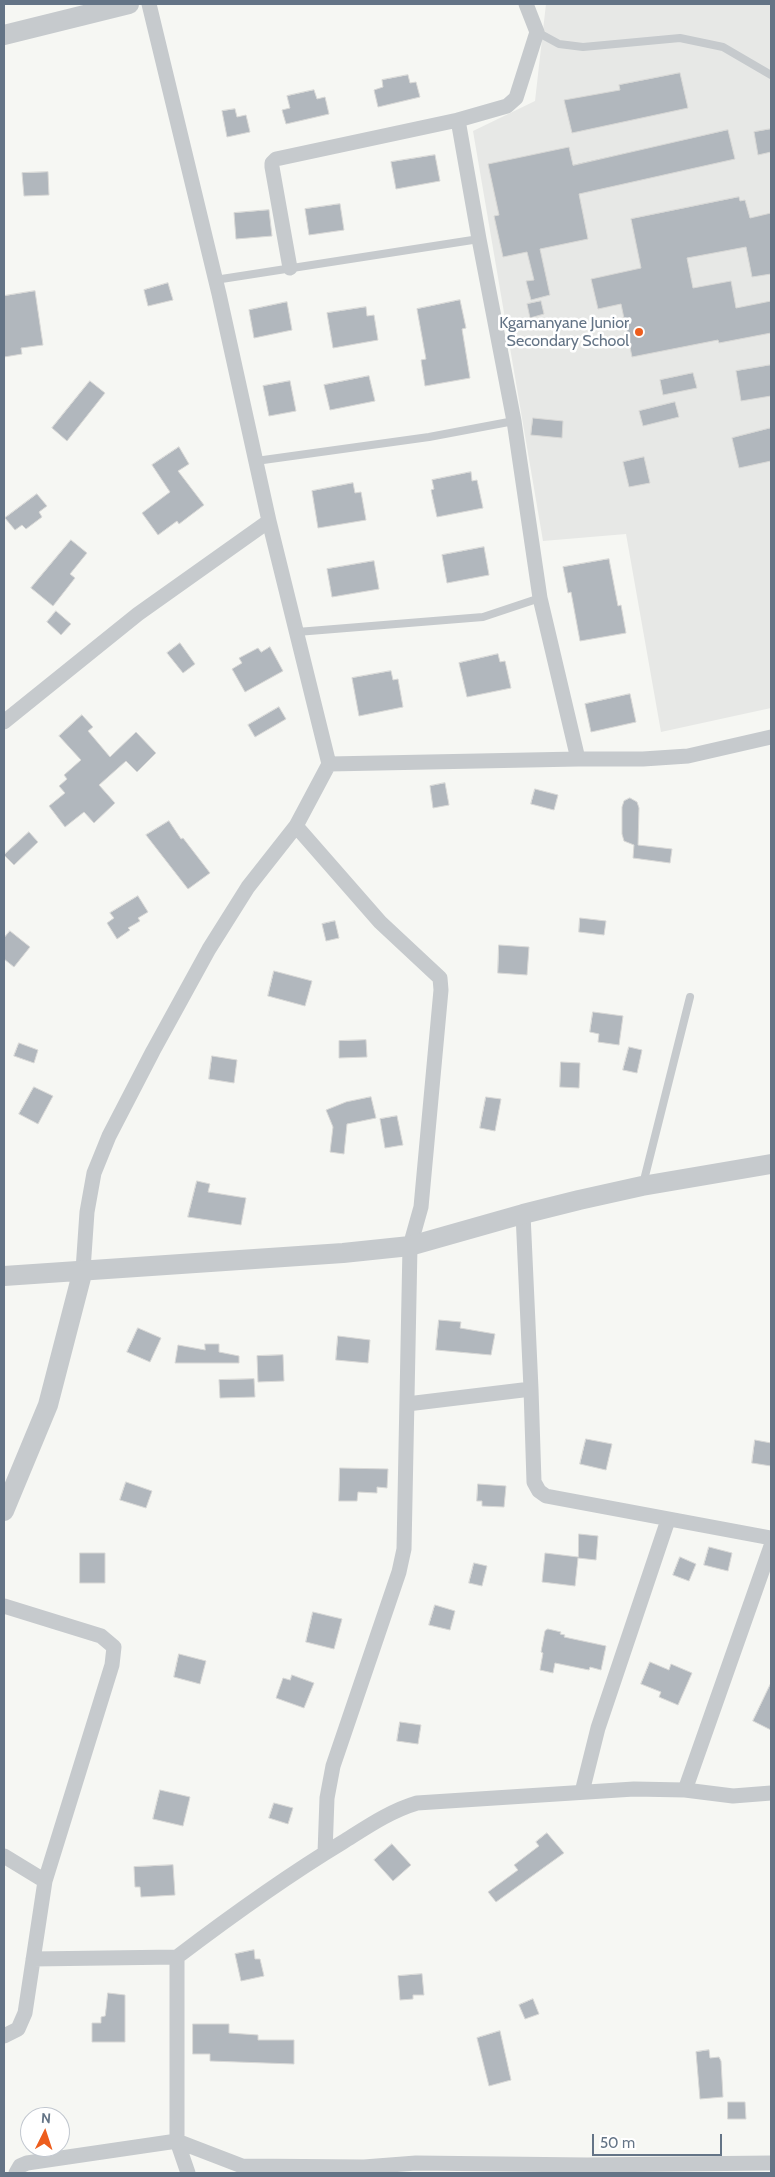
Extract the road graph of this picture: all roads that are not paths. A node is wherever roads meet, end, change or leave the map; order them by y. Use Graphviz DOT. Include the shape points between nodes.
graph roads {
  1 [pos="129,4"];
  2 [pos="150,4"];
  3 [pos="526,4"];
  4 [pos="537,32"];
  5 [pos="4,35"];
  6 [pos="771,74"];
  7 [pos="458,120"];
  8 [pos="479,239"];
  9 [pos="290,268"];
  10 [pos="216,280"];
  11 [pos="514,421"];
  12 [pos="256,461"];
  13 [pos="269,521"];
  14 [pos="540,598"];
  15 [pos="297,632"];
  16 [pos="4,722"];
  17 [pos="771,737"];
  18 [pos="578,758"];
  19 [pos="329,764"];
  20 [pos="296,826"];
  21 [pos="690,997"];
  22 [pos="771,1164"];
  23 [pos="642,1186"];
  24 [pos="523,1214"];
  25 [pos="410,1246"];
  26 [pos="83,1270"];
  27 [pos="4,1276"];
  28 [pos="531,1389"];
  29 [pos="407,1404"];
  30 [pos="4,1511"];
  31 [pos="668,1520"];
  32 [pos="771,1538"];
  33 [pos="771,1546"];
  34 [pos="4,1606"];
  35 [pos="685,1790"];
  36 [pos="582,1792"];
  37 [pos="771,1793"];
  38 [pos="325,1853"];
  39 [pos="4,1856"];
  40 [pos="46,1881"];
  41 [pos="176,1957"];
  42 [pos="33,1959"];
  43 [pos="4,2036"];
  44 [pos="177,2141"];
  45 [pos="771,2163"];
  46 [pos="361,2170"];
  47 [pos="16,2173"];
  48 [pos="188,2173"];
  1 -- 5 [label="street"];
  2 -- 10 [label="street"];
  3 -- 4 [label="street"];
  4 -- 6 [label="lane" via="558,44 583,47 680,38 723,48"];
  4 -- 7 [label="street" via="516,98 507,106"];
  7 -- 8 [label="street"];
  7 -- 9 [label="street" via="276,159 272,167"];
  8 -- 9 [label="lane"];
  8 -- 11 [label="street"];
  9 -- 10 [label="lane"];
  10 -- 12 [label="street"];
  11 -- 12 [label="lane" via="429,437"];
  11 -- 14 [label="street"];
  12 -- 13 [label="street"];
  13 -- 15 [label="street"];
  13 -- 16 [label="street" via="138,614"];
  14 -- 15 [label="lane" via="483,617"];
  14 -- 18 [label="street"];
  15 -- 19 [label="street"];
  17 -- 18 [label="street" via="688,756"];
  18 -- 19 [label="street"];
  19 -- 20 [label="street"];
  20 -- 25 [label="street" via="380,922 440,978 421,1207"];
  20 -- 26 [label="street" via="248,887 209,949 109,1136 94,1173 87,1212"];
  21 -- 23 [label="lane"];
  22 -- 23 [label="street"];
  23 -- 24 [label="street"];
  24 -- 25 [label="street"];
  24 -- 28 [label="street"];
  25 -- 26 [label="street"];
  25 -- 29 [label="street"];
  26 -- 27 [label="street"];
  26 -- 30 [label="street" via="48,1405"];
  28 -- 29 [label="street"];
  28 -- 31 [label="street" via="534,1482 539,1491 546,1496"];
  29 -- 38 [label="street" via="404,1549 333,1766 327,1798"];
  31 -- 32 [label="street"];
  31 -- 36 [label="street" via="598,1728"];
  33 -- 35 [label="street"];
  34 -- 40 [label="street" via="101,1636 114,1647 112,1665"];
  35 -- 36 [label="street"];
  35 -- 37 [label="street" via="733,1796"];
  36 -- 38 [label="street" via="417,1803 397,1809"];
  38 -- 41 [label="street" via="243,1906"];
  39 -- 40 [label="street"];
  40 -- 42 [label="street"];
  41 -- 42 [label="street"];
  41 -- 44 [label="street"];
  42 -- 43 [label="street" via="25,2013 18,2029"];
  44 -- 46 [label="street" via="242,2166"];
  44 -- 47 [label="street" via="27,2163"];
  44 -- 48 [label="street"];
  45 -- 46 [label="street" via="416,2163"];
}
